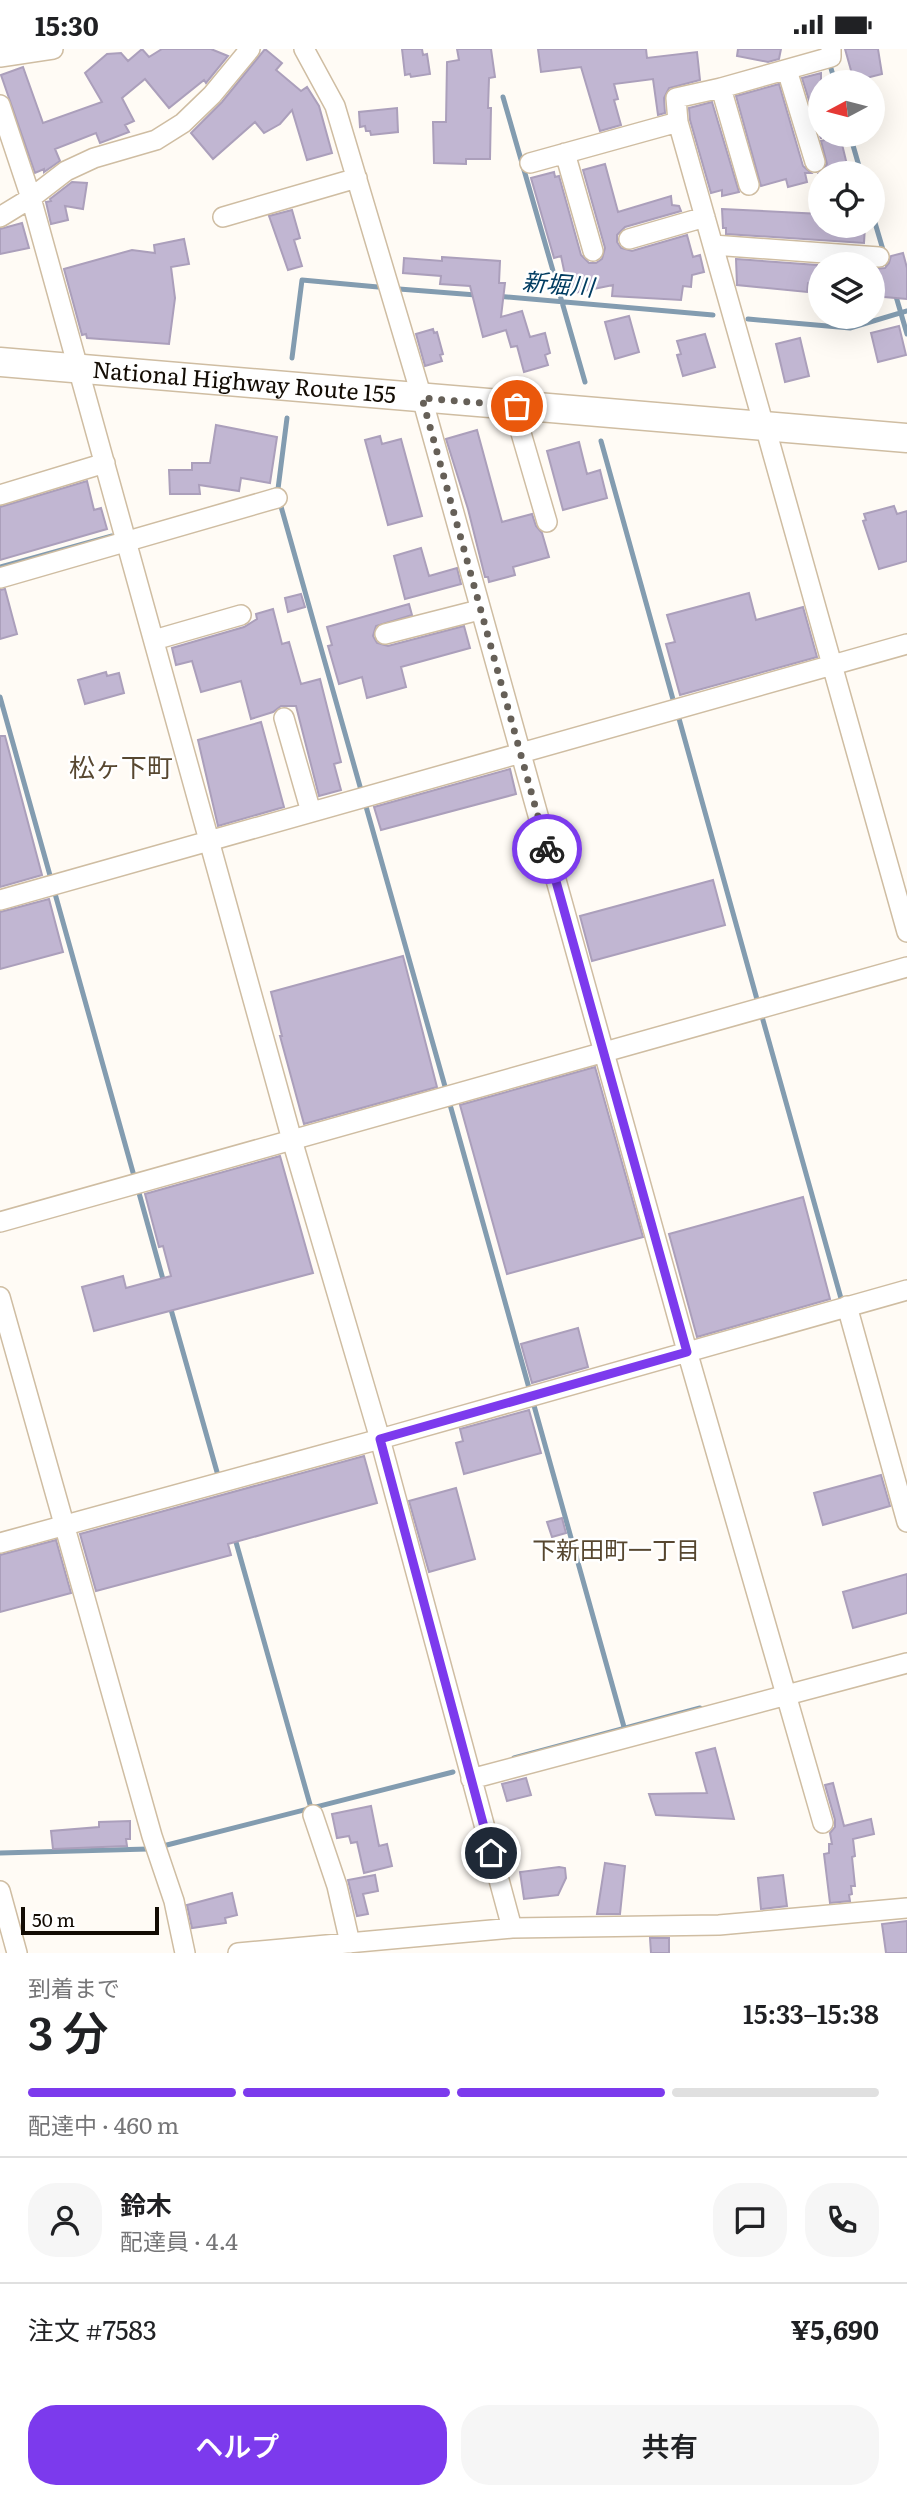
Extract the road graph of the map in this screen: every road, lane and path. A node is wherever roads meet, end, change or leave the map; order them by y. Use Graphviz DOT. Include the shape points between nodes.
graph roads {
  1 [pos="53,49"];
  2 [pos="250,49"];
  3 [pos="304,49"];
  4 [pos="831,49"];
  5 [pos="0,57"];
  6 [pos="788,69"];
  7 [pos="721,88"];
  8 [pos="0,105"];
  9 [pos="808,118"];
  10 [pos="678,123"];
  11 [pos="565,153"];
  12 [pos="530,163"];
  13 [pos="357,178"];
  14 [pos="749,185"];
  15 [pos="30,198"];
  16 [pos="223,217"];
  17 [pos="0,218"];
  18 [pos="705,218"];
  19 [pos="629,239"];
  20 [pos="713,245"];
  21 [pos="593,251"];
  22 [pos="810,252"];
  23 [pos="0,362"];
  24 [pos="78,369"];
  25 [pos="422,398"];
  26 [pos="517,406"];
  27 [pos="764,426"];
  28 [pos="907,438"];
  29 [pos="105,463"];
  30 [pos="0,495"];
  31 [pos="277,498"];
  32 [pos="547,522"];
  33 [pos="127,542"];
  34 [pos="0,578"];
  35 [pos="480,610"];
  36 [pos="241,615"];
  37 [pos="386,634"];
  38 [pos="154,640"];
  39 [pos="907,644"];
  40 [pos="832,665"];
  41 [pos="285,718"];
  42 [pos="520,753"];
  43 [pos="311,812"];
  44 [pos="209,841"];
  45 [pos="0,900"];
  46 [pos="907,932"];
  47 [pos="907,967"];
  48 [pos="603,1051"];
  49 [pos="292,1140"];
  50 [pos="0,1222"];
  51 [pos="907,1290"];
  52 [pos="0,1297"];
  53 [pos="847,1306"];
  54 [pos="687,1352"];
  55 [pos="380,1439"];
  56 [pos="907,1522"];
  57 [pos="64,1525"];
  58 [pos="0,1543"];
  59 [pos="907,1663"];
  60 [pos="785,1695"];
  61 [pos="471,1779"];
  62 [pos="313,1815"];
  63 [pos="823,1823"];
  64 [pos="0,1891"];
  65 [pos="907,1908"];
  66 [pos="512,1928"];
  67 [pos="349,1943"];
  68 [pos="454,1943"];
  69 [pos="281,1951"];
  70 [pos="17,1953"];
  71 [pos="185,1953"];
  72 [pos="238,1953"];
  1 -- 5 [label="street"];
  2 -- 15 [label="street" via="183,123 156,140 66,171"];
  3 -- 13 [label="street" via="335,106"];
  4 -- 6 [label="street" via="831,57"];
  6 -- 7 [label="street"];
  6 -- 9 [label="street"];
  7 -- 10 [label="street" via="676,98"];
  7 -- 14 [label="street"];
  8 -- 15 [label="street"];
  10 -- 11 [label="street"];
  10 -- 18 [label="street"];
  11 -- 12 [label="street"];
  11 -- 21 [label="street"];
  13 -- 16 [label="street"];
  13 -- 25 [label="street"];
  15 -- 17 [label="street"];
  15 -- 24 [label="street"];
  18 -- 19 [label="street"];
  18 -- 20 [label="street"];
  20 -- 22 [label="street"];
  20 -- 27 [label="street"];
  23 -- 24 [label="highway, National Highway Route 155"];
  24 -- 25 [label="highway, National Highway Route 155"];
  24 -- 29 [label="street"];
  25 -- 26 [label="highway, National Highway Route 155"];
  25 -- 35 [label="street"];
  26 -- 27 [label="highway, National Highway Route 155"];
  26 -- 32 [label="street"];
  27 -- 28 [label="highway, National Highway Route 155"];
  27 -- 40 [label="street"];
  29 -- 30 [label="street"];
  29 -- 33 [label="street"];
  31 -- 33 [label="street"];
  33 -- 34 [label="street"];
  33 -- 38 [label="street"];
  35 -- 37 [label="street"];
  35 -- 42 [label="street"];
  36 -- 38 [label="street"];
  38 -- 44 [label="street"];
  39 -- 40 [label="street"];
  40 -- 42 [label="street"];
  40 -- 46 [label="street"];
  41 -- 43 [label="street"];
  42 -- 43 [label="street"];
  42 -- 48 [label="street"];
  43 -- 44 [label="street"];
  44 -- 45 [label="street"];
  44 -- 49 [label="street"];
  47 -- 48 [label="street"];
  48 -- 49 [label="street"];
  48 -- 54 [label="street"];
  49 -- 50 [label="street"];
  49 -- 55 [label="street"];
  51 -- 53 [label="street"];
  52 -- 57 [label="street"];
  53 -- 54 [label="street"];
  53 -- 56 [label="street"];
  54 -- 55 [label="street"];
  54 -- 60 [label="street"];
  55 -- 57 [label="street"];
  55 -- 61 [label="street"];
  57 -- 58 [label="street"];
  57 -- 71 [label="street" via="174,1901"];
  59 -- 60 [label="street"];
  60 -- 61 [label="street"];
  60 -- 63 [label="street"];
  61 -- 66 [label="street"];
  62 -- 67 [label="street" via="337,1886"];
  64 -- 70 [label="street"];
  65 -- 66 [label="street" via="719,1925"];
  66 -- 68 [label="street"];
  67 -- 68 [label="street"];
  67 -- 69 [label="street"];
  69 -- 72 [label="street"];
}
